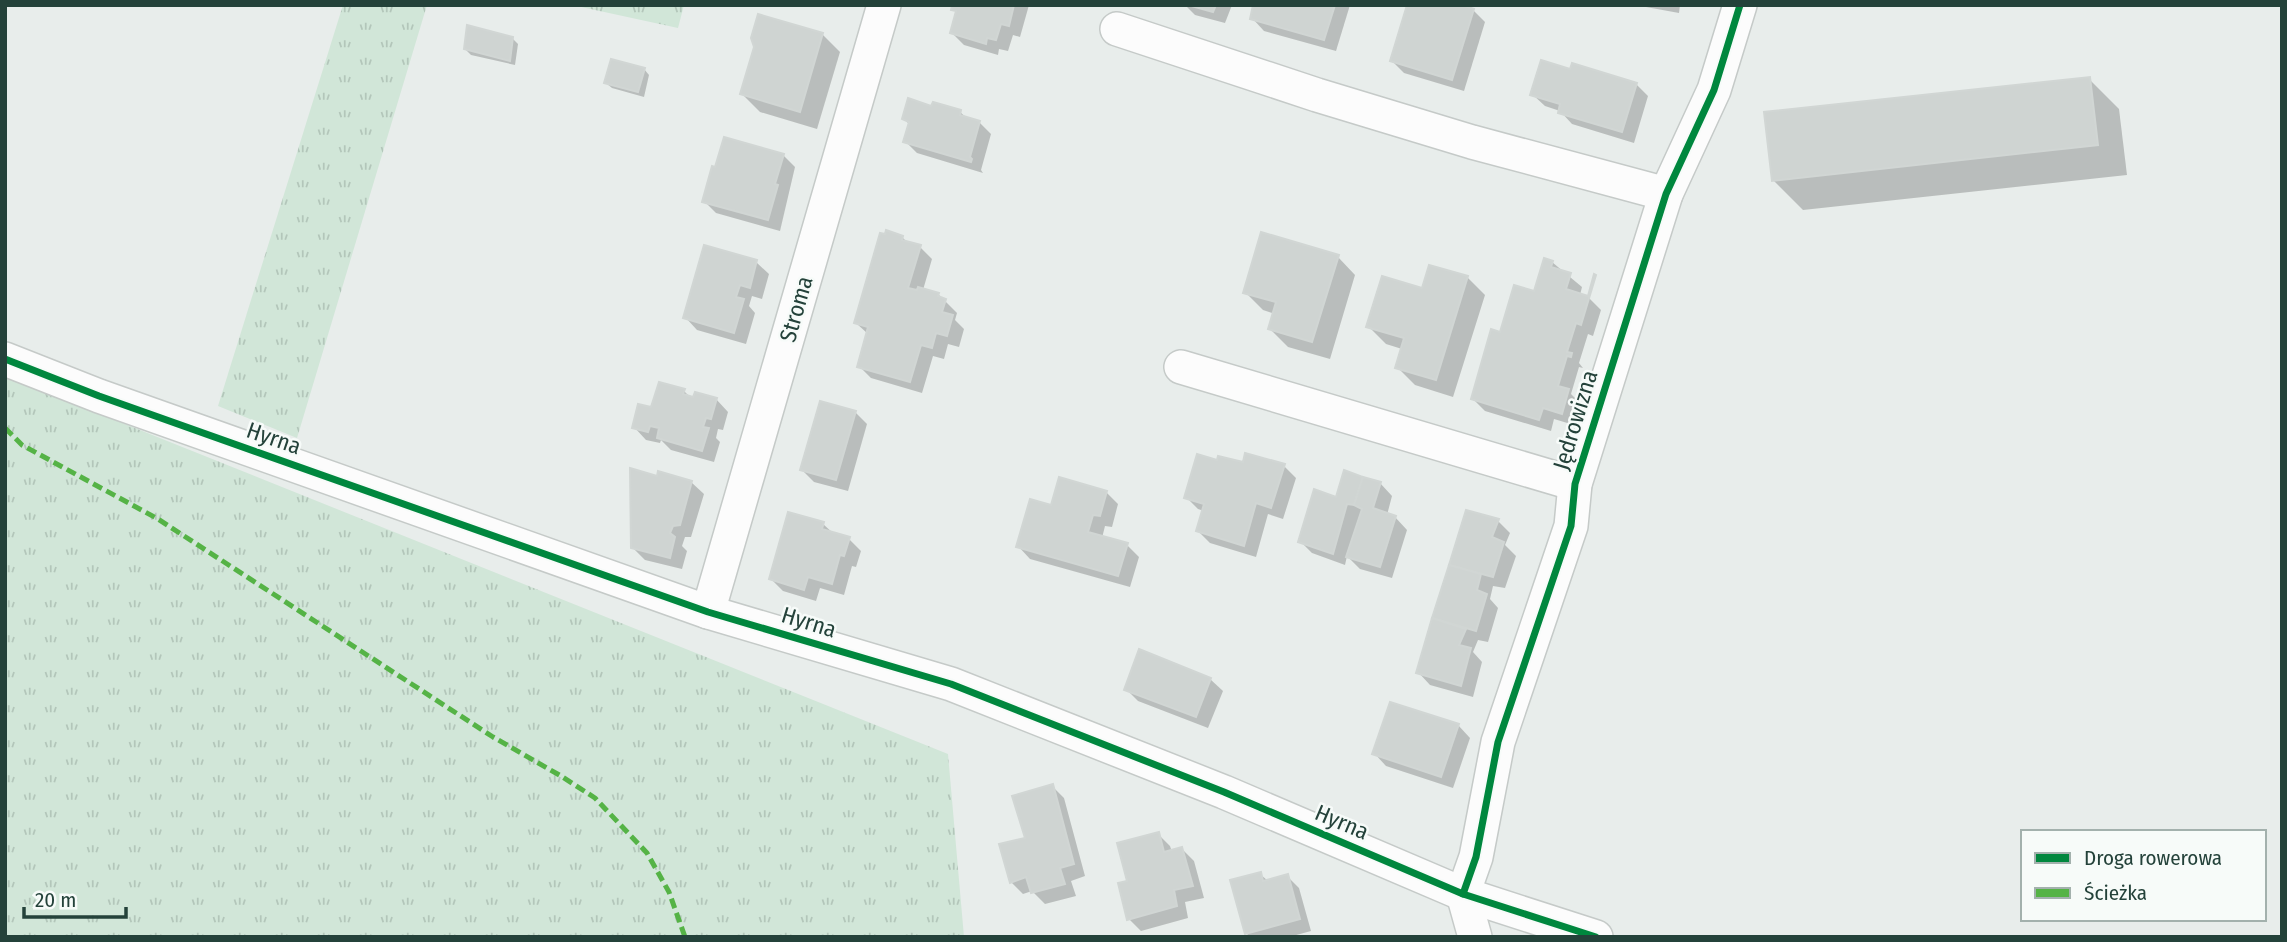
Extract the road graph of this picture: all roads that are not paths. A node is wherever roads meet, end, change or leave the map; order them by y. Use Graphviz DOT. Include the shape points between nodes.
graph roads {
  1 [pos="884,5"];
  2 [pos="1740,5"];
  3 [pos="1117,29"];
  4 [pos="1666,194"];
  5 [pos="5,359"];
  6 [pos="1181,367"];
  7 [pos="1575,484"];
  8 [pos="708,612"];
  9 [pos="1463,894"];
  10 [pos="1475,937"];
  11 [pos="1596,937"];
  1 -- 8 [label="street, Stroma"];
  2 -- 4 [label="street, Jędrowizna" via="1714,90"];
  3 -- 4 [label="street" via="1433,130"];
  4 -- 7 [label="street, Jędrowizna"];
  5 -- 8 [label="street, Hyrna"];
  6 -- 7 [label="street"];
  7 -- 9 [label="street, Jędrowizna" via="1571,526 1498,741 1476,857"];
  8 -- 9 [label="street, Hyrna" via="951,684 1224,792"];
  9 -- 10 [label="street"];
  9 -- 11 [label="street, Hyrna"];
}
